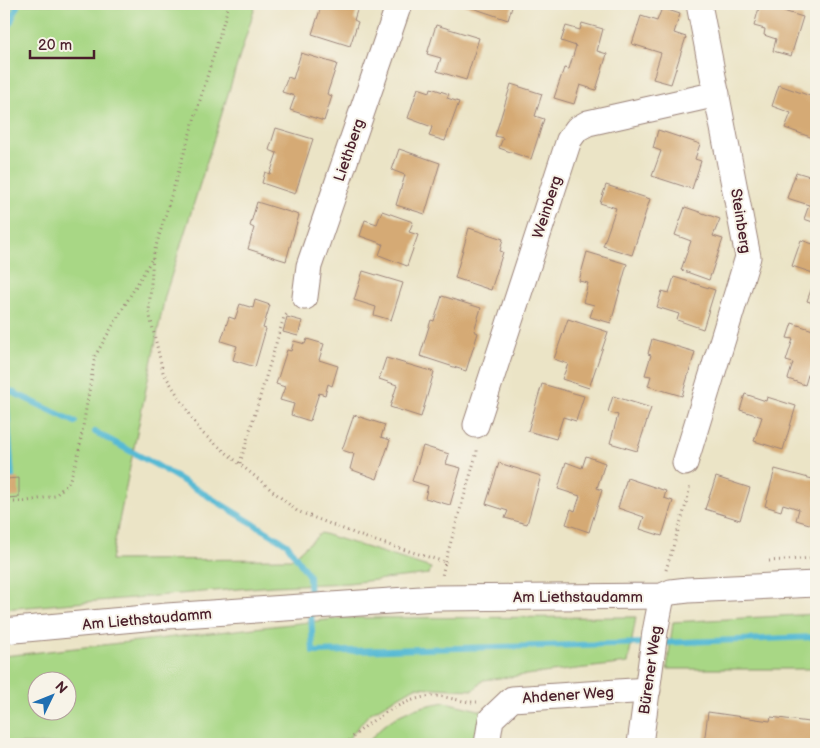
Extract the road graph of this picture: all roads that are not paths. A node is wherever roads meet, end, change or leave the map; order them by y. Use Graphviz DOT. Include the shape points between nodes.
graph roads {
  1 [pos="399,4"];
  2 [pos="699,4"];
  3 [pos="717,94"];
  4 [pos="305,298"];
  5 [pos="476,425"];
  6 [pos="685,463"];
  7 [pos="816,584"];
  8 [pos="667,594"];
  9 [pos="4,631"];
  10 [pos="648,690"];
  11 [pos="488,744"];
  12 [pos="640,744"];
  1 -- 4 [label="street, Liethberg" via="310,266"];
  2 -- 3 [label="street, Steinberg"];
  3 -- 5 [label="street, Weinberg" via="588,122 568,140"];
  3 -- 6 [label="street, Steinberg" via="748,257"];
  7 -- 8 [label="street, Am Liethstaudamm"];
  8 -- 9 [label="street, Am Liethstaudamm" via="436,598"];
  8 -- 10 [label="street, Bürener Weg" via="653,642"];
  10 -- 11 [label="street, Ahdener Weg" via="512,699 491,719"];
  10 -- 12 [label="street, Bürener Weg"];
}
